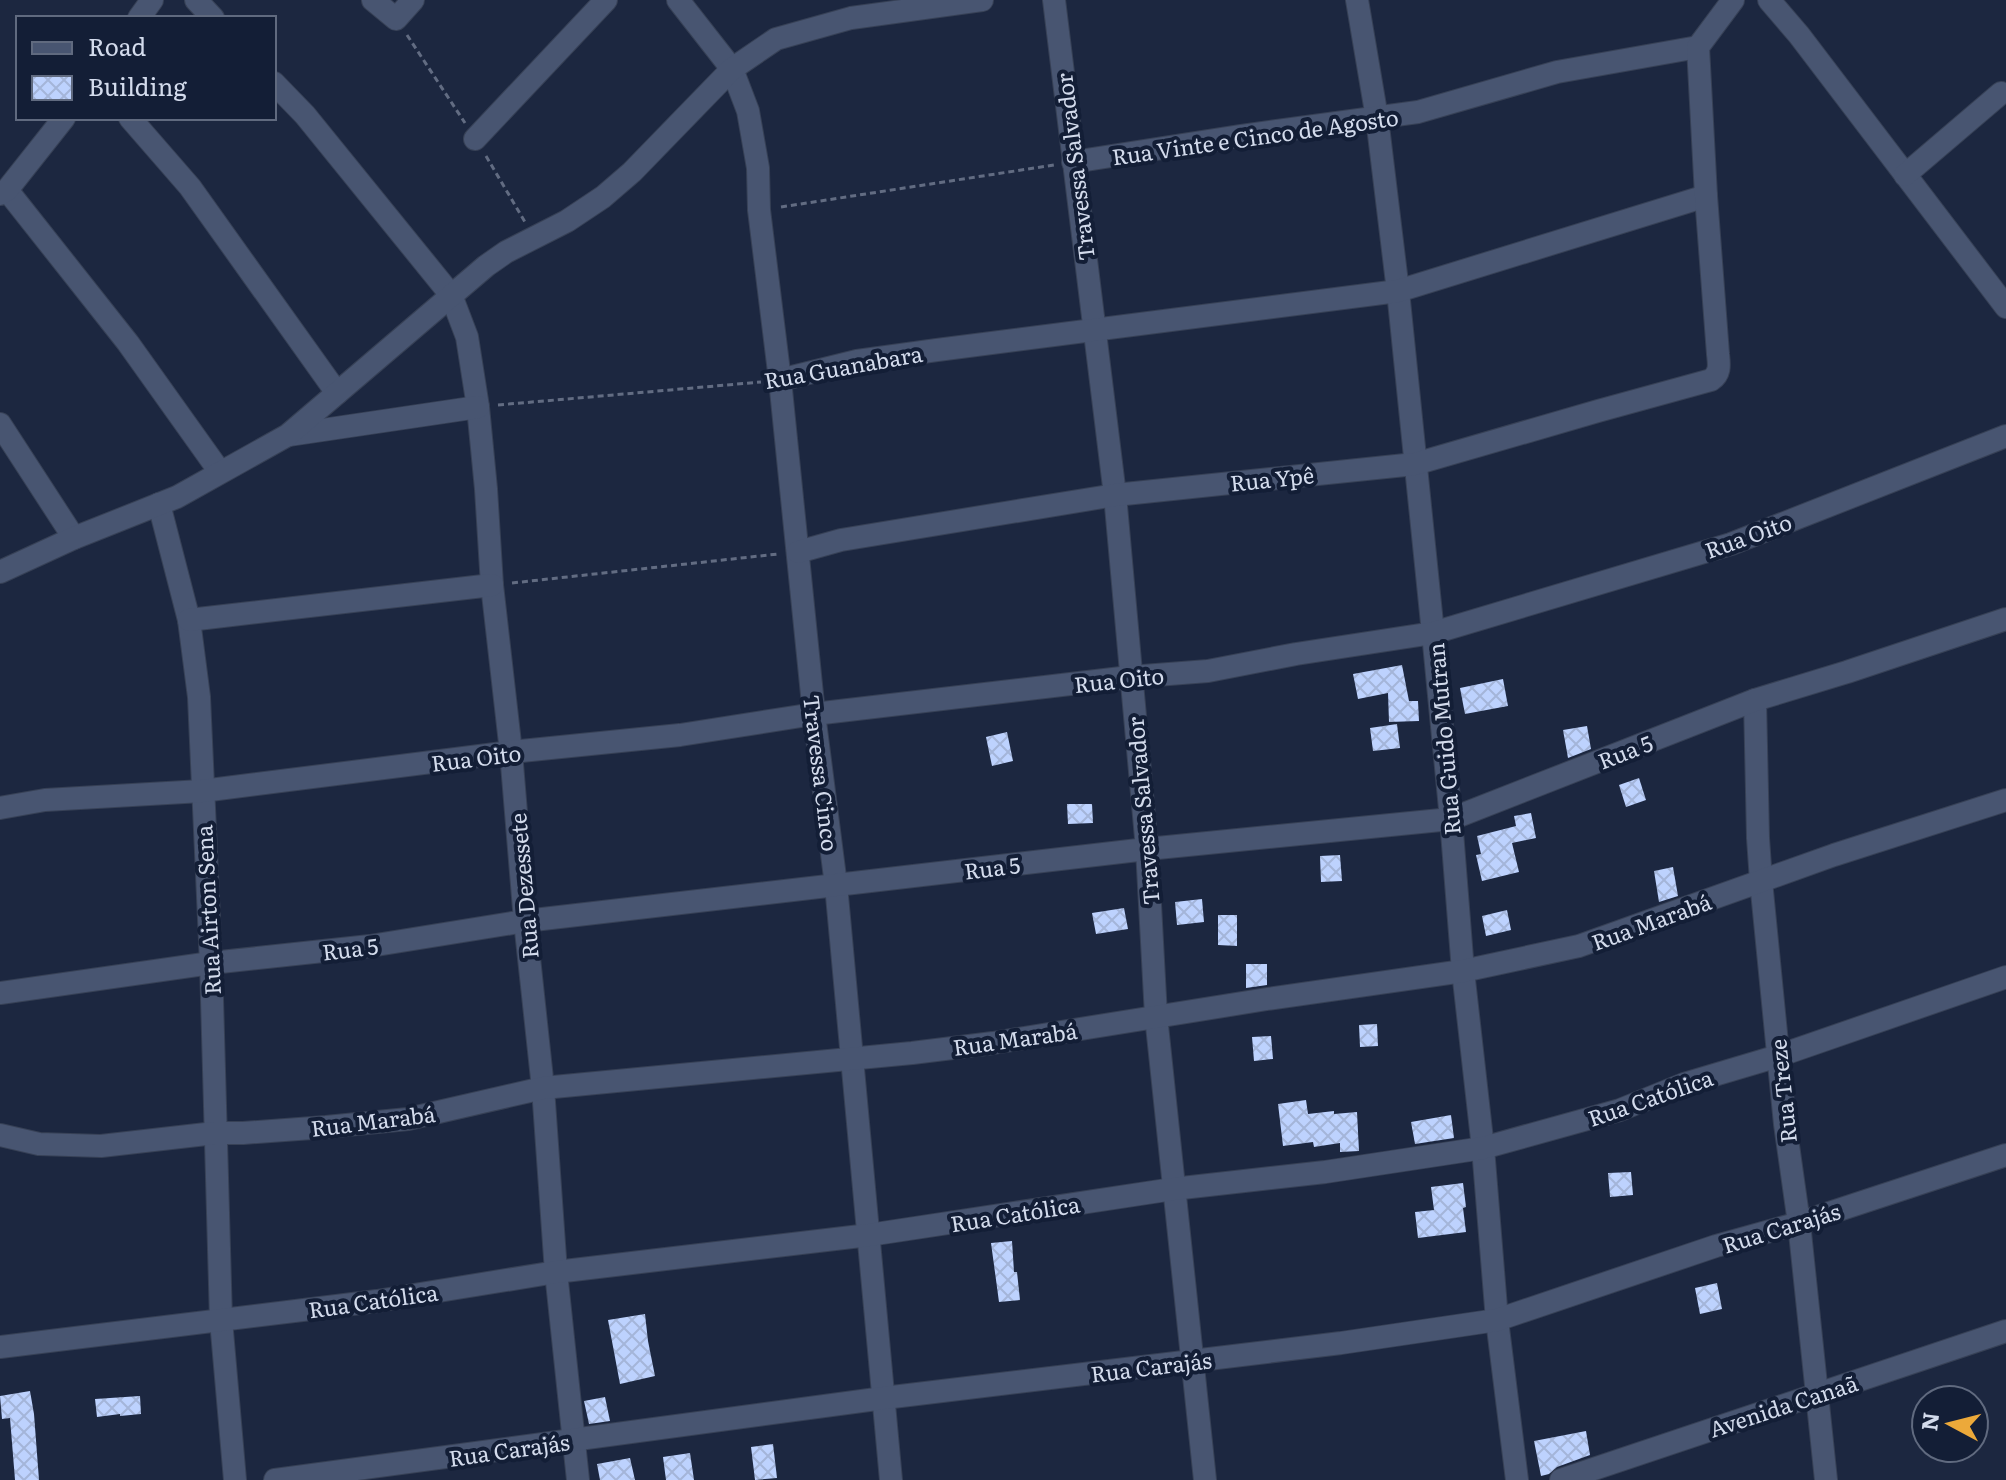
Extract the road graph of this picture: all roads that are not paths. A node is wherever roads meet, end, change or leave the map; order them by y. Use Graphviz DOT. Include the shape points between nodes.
graph roads {
  1 [pos="196,0"];
  2 [pos="373,0"];
  3 [pos="413,0"];
  4 [pos="606,0"];
  5 [pos="678,0"];
  6 [pos="982,0"];
  7 [pos="1054,0"];
  8 [pos="1357,0"];
  9 [pos="1733,0"];
  10 [pos="1769,0"];
  11 [pos="211,16"];
  12 [pos="1698,47"];
  13 [pos="732,69"];
  14 [pos="276,85"];
  15 [pos="2001,93"];
  16 [pos="1377,118"];
  17 [pos="62,120"];
  18 [pos="132,120"];
  19 [pos="475,139"];
  20 [pos="1073,162"];
  21 [pos="1905,175"];
  22 [pos="4,192"];
  23 [pos="1706,196"];
  24 [pos="1398,291"];
  25 [pos="451,295"];
  26 [pos="2006,307"];
  27 [pos="1094,328"];
  28 [pos="780,380"];
  29 [pos="337,393"];
  30 [pos="478,407"];
  31 [pos="0,424"];
  32 [pos="288,435"];
  33 [pos="2006,436"];
  34 [pos="1415,464"];
  35 [pos="220,472"];
  36 [pos="1115,495"];
  37 [pos="159,504"];
  38 [pos="74,538"];
  39 [pos="798,552"];
  40 [pos="0,572"];
  41 [pos="492,585"];
  42 [pos="2006,619"];
  43 [pos="189,620"];
  44 [pos="1433,633"];
  45 [pos="1130,677"];
  46 [pos="1755,700"];
  47 [pos="814,714"];
  48 [pos="511,752"];
  49 [pos="202,791"];
  50 [pos="2006,800"];
  51 [pos="0,808"];
  52 [pos="1451,819"];
  53 [pos="1147,849"];
  54 [pos="1761,881"];
  55 [pos="836,885"];
  56 [pos="525,921"];
  57 [pos="211,963"];
  58 [pos="1463,971"];
  59 [pos="2006,977"];
  60 [pos="0,993"];
  61 [pos="1156,1016"];
  62 [pos="1778,1056"];
  63 [pos="853,1058"];
  64 [pos="543,1088"];
  65 [pos="215,1133"];
  66 [pos="0,1135"];
  67 [pos="1483,1148"];
  68 [pos="2006,1155"];
  69 [pos="1173,1189"];
  70 [pos="1799,1223"];
  71 [pos="869,1235"];
  72 [pos="556,1272"];
  73 [pos="221,1320"];
  74 [pos="1497,1320"];
  75 [pos="2006,1331"];
  76 [pos="0,1347"];
  77 [pos="1192,1361"];
  78 [pos="1817,1393"];
  79 [pos="884,1398"];
  80 [pos="574,1440"];
  81 [pos="235,1480"];
  82 [pos="275,1480"];
  83 [pos="578,1480"];
  84 [pos="891,1480"];
  85 [pos="1205,1480"];
  86 [pos="1517,1480"];
  87 [pos="1561,1480"];
  88 [pos="1826,1480"];
  1 -- 11 [label="street"];
  2 -- 3 [label="street" via="396,19"];
  4 -- 19 [label="street"];
  5 -- 13 [label="street, Travessa Cinco"];
  6 -- 13 [label="street" via="851,18 776,39"];
  7 -- 20 [label="street, Travessa Salvador"];
  8 -- 16 [label="street, Rua Guido Mutran"];
  9 -- 12 [label="street"];
  10 -- 21 [label="street"];
  12 -- 16 [label="street, Rua Vinte e Cinco de Agosto" via="1557,72 1418,112"];
  12 -- 23 [label="street"];
  13 -- 25 [label="street" via="603,197 506,252"];
  13 -- 28 [label="street, Travessa Cinco" via="748,111 758,168"];
  14 -- 25 [label="street, Rua Dezessete"];
  15 -- 21 [label="street"];
  16 -- 20 [label="street, Rua Vinte e Cinco de Agosto"];
  16 -- 24 [label="street, Rua Guido Mutran"];
  17 -- 22 [label="street"];
  18 -- 29 [label="street" via="190,187"];
  20 -- 27 [label="street, Travessa Salvador"];
  21 -- 26 [label="street"];
  22 -- 35 [label="street" via="128,343"];
  23 -- 24 [label="street, Rua Guanabara"];
  23 -- 34 [label="street, Rua Ypê" via="1717,375"];
  24 -- 27 [label="street, Rua Guanabara"];
  24 -- 34 [label="street, Rua Guido Mutran"];
  25 -- 29 [label="street"];
  25 -- 30 [label="street, Rua Dezessete" via="467,337"];
  27 -- 28 [label="street, Rua Guanabara" via="857,361"];
  27 -- 36 [label="street, Travessa Salvador"];
  28 -- 39 [label="street, Travessa Cinco"];
  29 -- 32 [label="street"];
  30 -- 32 [label="street"];
  30 -- 41 [label="street, Rua Dezessete"];
  31 -- 38 [label="street"];
  32 -- 35 [label="street"];
  33 -- 44 [label="street, Rua Oito" via="1731,544"];
  34 -- 36 [label="street, Rua Ypê"];
  34 -- 44 [label="street, Rua Guido Mutran"];
  35 -- 37 [label="street"];
  36 -- 39 [label="street, Rua Ypê" via="841,540"];
  36 -- 45 [label="street, Travessa Salvador"];
  37 -- 38 [label="street"];
  37 -- 43 [label="street, Rua Airton Sena"];
  38 -- 40 [label="street"];
  39 -- 47 [label="street, Travessa Cinco"];
  41 -- 43 [label="street"];
  41 -- 48 [label="street, Rua Dezessete"];
  42 -- 46 [label="street, Rua 5"];
  43 -- 49 [label="street, Rua Airton Sena" via="199,697"];
  44 -- 45 [label="street, Rua Oito" via="1208,671"];
  44 -- 52 [label="street, Rua Guido Mutran"];
  45 -- 47 [label="street, Rua Oito"];
  45 -- 53 [label="street, Travessa Salvador"];
  46 -- 52 [label="street, Rua 5"];
  46 -- 54 [label="street, Rua Treze"];
  47 -- 48 [label="street, Rua Oito" via="680,735"];
  47 -- 55 [label="street, Travessa Cinco"];
  48 -- 49 [label="street, Rua Oito"];
  48 -- 56 [label="street, Rua Dezessete"];
  49 -- 51 [label="street" via="45,800"];
  49 -- 57 [label="street, Rua Airton Sena"];
  50 -- 54 [label="street, Rua Marabá"];
  52 -- 53 [label="street, Rua 5"];
  52 -- 58 [label="street, Rua Guido Mutran"];
  53 -- 55 [label="street, Rua 5"];
  53 -- 61 [label="street, Travessa Salvador"];
  54 -- 58 [label="street, Rua Marabá" via="1579,946"];
  54 -- 62 [label="street, Rua Treze"];
  55 -- 56 [label="street, Rua 5"];
  55 -- 63 [label="street, Travessa Cinco"];
  56 -- 57 [label="street, Rua 5" via="370,946"];
  56 -- 64 [label="street, Rua Dezessete"];
  57 -- 60 [label="street, Rua 5"];
  57 -- 65 [label="street, Rua Airton Sena"];
  58 -- 61 [label="street, Rua Marabá"];
  58 -- 67 [label="street, Rua Guido Mutran"];
  59 -- 62 [label="street, Rua Católica"];
  61 -- 63 [label="street, Rua Marabá" via="993,1043"];
  61 -- 69 [label="street, Travessa Salvador"];
  62 -- 67 [label="street, Rua Católica" via="1620,1110"];
  62 -- 70 [label="street, Rua Treze"];
  63 -- 64 [label="street, Rua Marabá"];
  63 -- 71 [label="street, Travessa Cinco"];
  64 -- 65 [label="street, Rua Marabá" via="408,1119"];
  64 -- 72 [label="street, Rua Dezessete"];
  65 -- 66 [label="street, Rua Marabá" via="89,1146 39,1144"];
  65 -- 73 [label="street, Rua Airton Sena"];
  67 -- 69 [label="street, Rua Católica"];
  67 -- 74 [label="street, Rua Guido Mutran"];
  68 -- 70 [label="street, Rua Carajás"];
  69 -- 71 [label="street, Rua Católica"];
  69 -- 77 [label="street, Travessa Salvador"];
  70 -- 74 [label="street, Rua Carajás"];
  70 -- 78 [label="street, Rua Treze"];
  71 -- 72 [label="street, Rua Católica"];
  71 -- 79 [label="street, Travessa Cinco"];
  72 -- 73 [label="street, Rua Católica"];
  72 -- 80 [label="street, Rua Dezessete"];
  73 -- 76 [label="street, Rua Católica"];
  73 -- 81 [label="street, Rua Airton Sena"];
  74 -- 77 [label="street, Rua Carajás"];
  74 -- 86 [label="street, Rua Guido Mutran"];
  75 -- 78 [label="street, Avenida Canaã"];
  77 -- 79 [label="street, Rua Carajás"];
  77 -- 85 [label="street, Travessa Salvador"];
  78 -- 87 [label="street, Avenida Canaã"];
  78 -- 88 [label="street, Rua Treze"];
  79 -- 80 [label="street, Rua Carajás"];
  79 -- 84 [label="street, Travessa Cinco"];
  80 -- 82 [label="street, Rua Carajás"];
  80 -- 83 [label="street, Rua Dezessete"];
}
